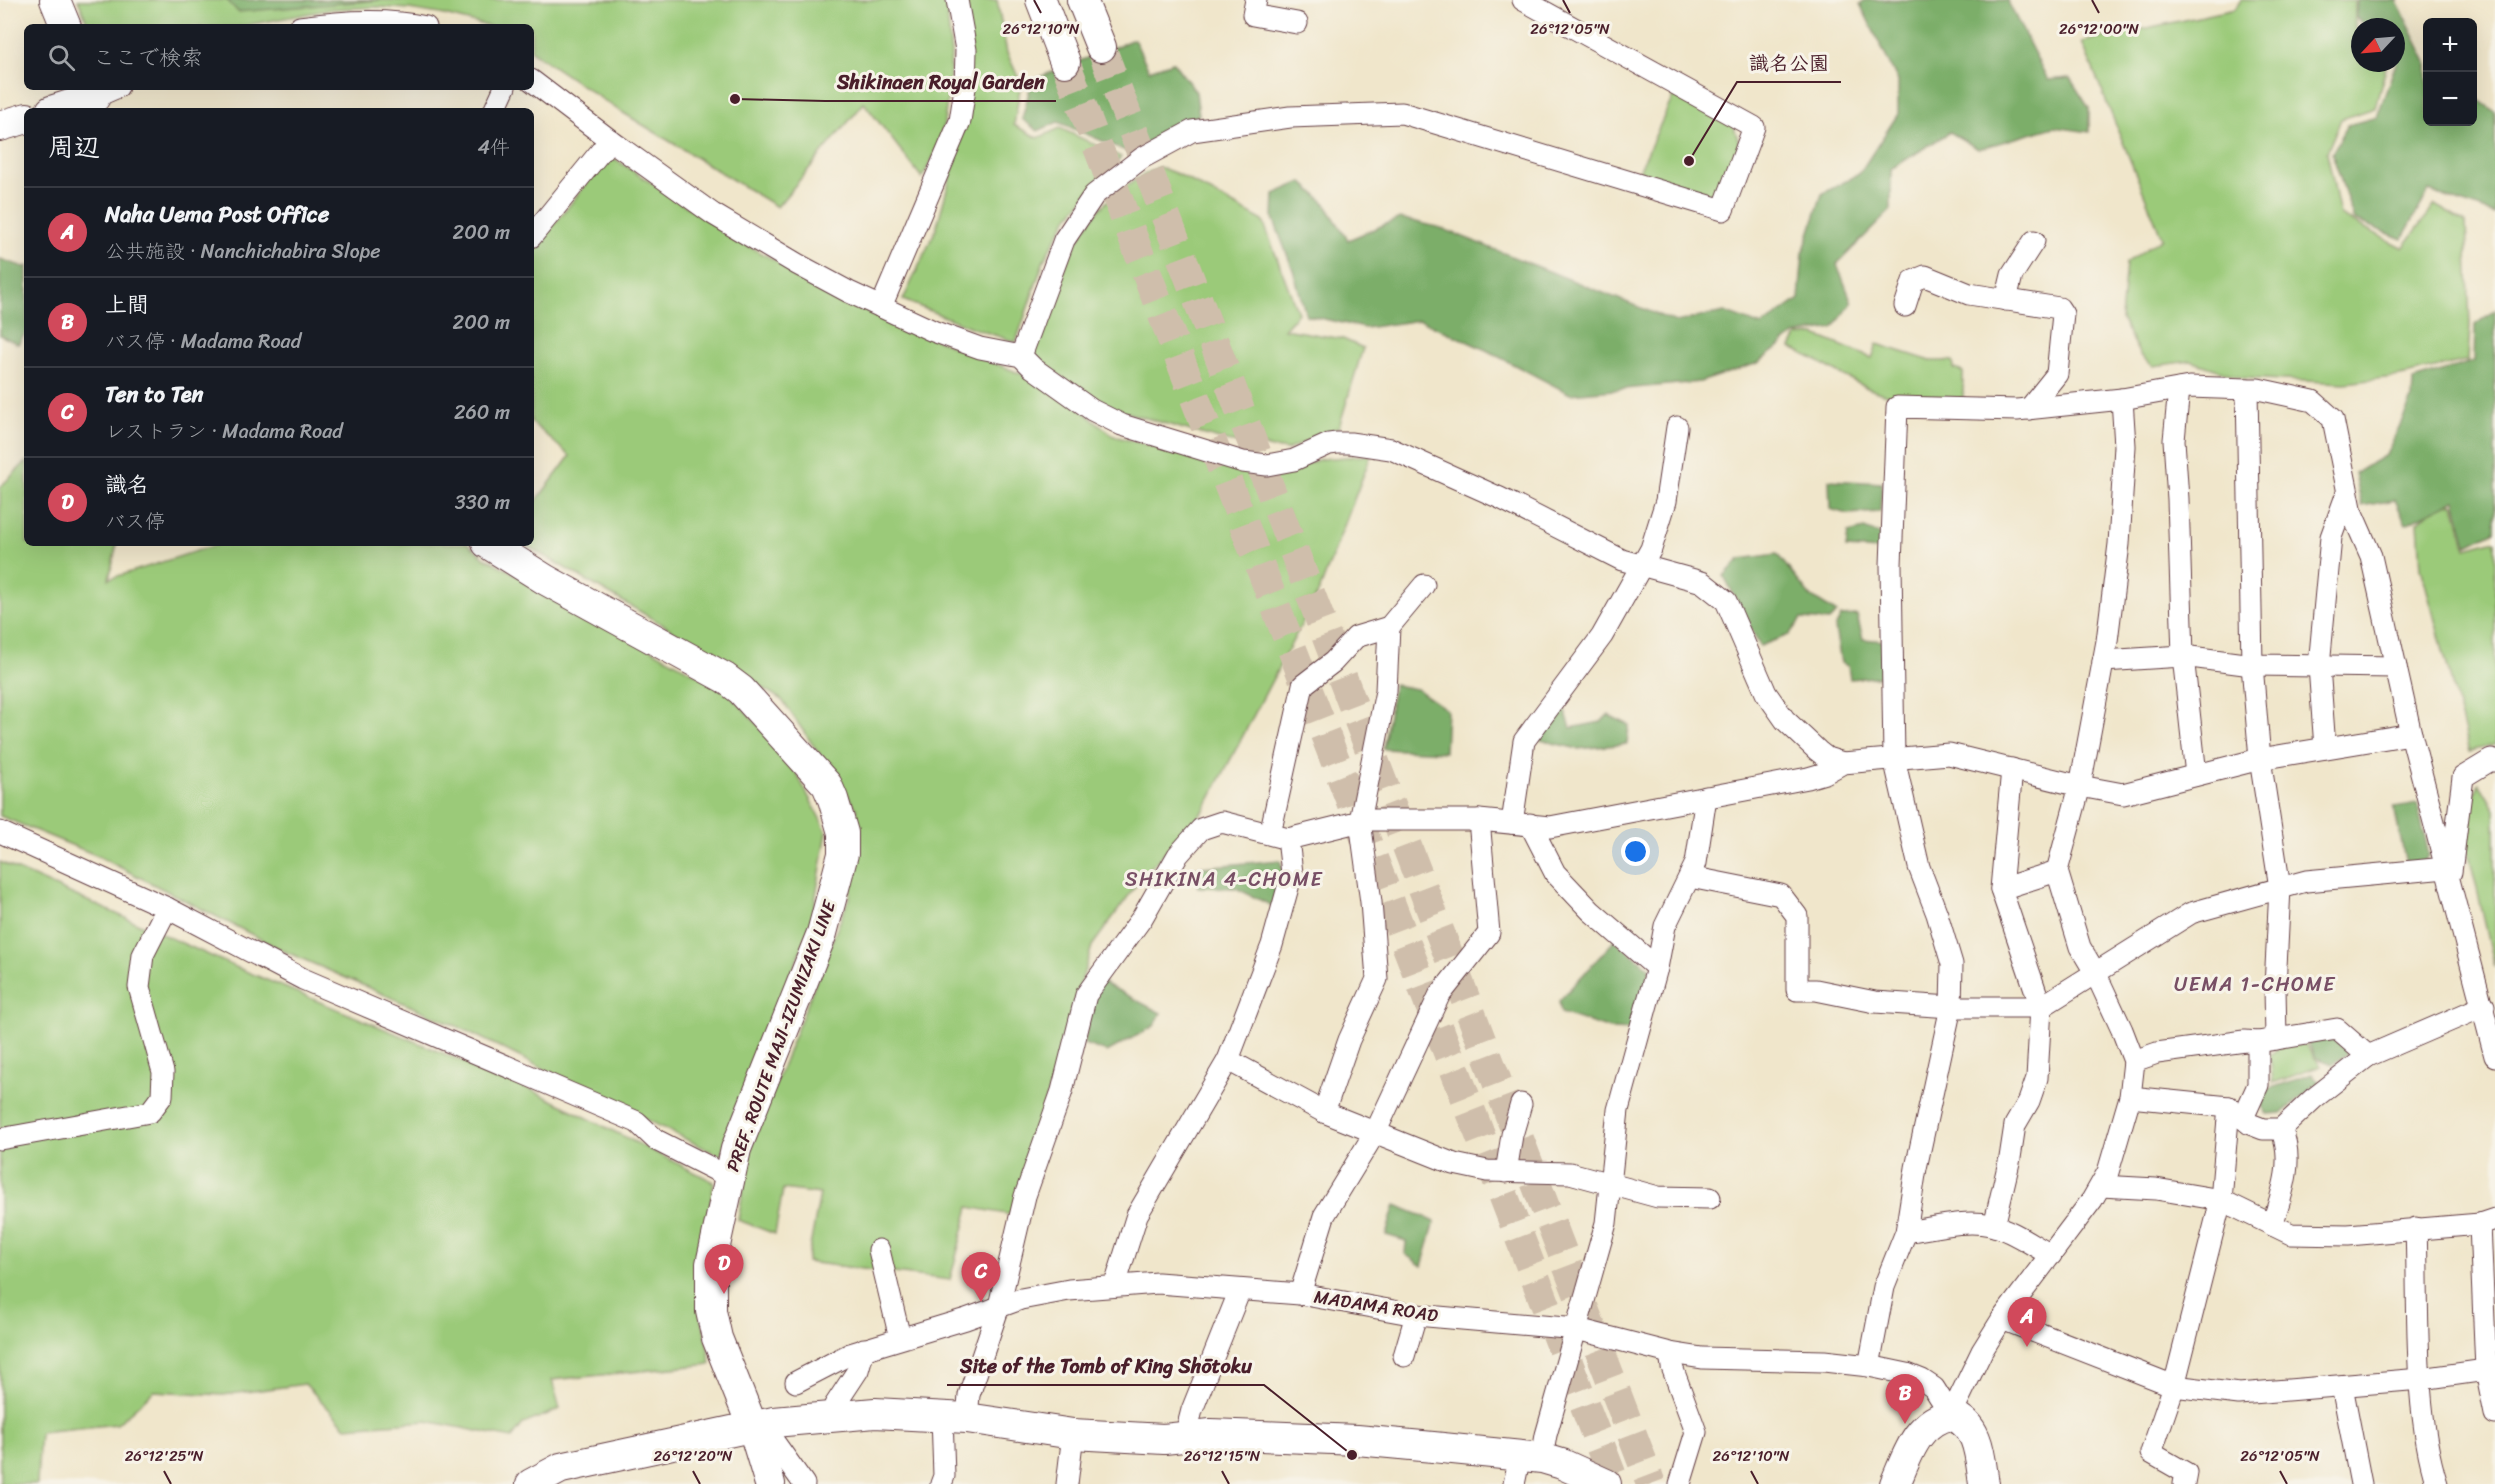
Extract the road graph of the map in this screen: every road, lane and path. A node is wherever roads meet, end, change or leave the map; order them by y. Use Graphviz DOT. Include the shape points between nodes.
graph roads {
  1 [pos="55,0"];
  2 [pos="957,0"];
  3 [pos="1041,0"];
  4 [pos="1082,0"];
  5 [pos="1256,0"];
  6 [pos="1523,0"];
  7 [pos="1298,23"];
  8 [pos="65,24"];
  9 [pos="322,24"];
  10 [pos="403,24"];
  11 [pos="1101,47"];
  12 [pos="1065,62"];
  13 [pos="534,82"];
  14 [pos="504,90"];
  15 [pos="101,96"];
  16 [pos="61,108"];
  17 [pos="495,108"];
  18 [pos="24,119"];
  19 [pos="0,126"];
  20 [pos="610,140"];
  21 [pos="534,233"];
  22 [pos="2034,241"];
  23 [pos="2006,300"];
  24 [pos="1905,306"];
  25 [pos="881,307"];
  26 [pos="1021,356"];
  27 [pos="2247,388"];
  28 [pos="2179,389"];
  29 [pos="2122,399"];
  30 [pos="2029,409"];
  31 [pos="1677,427"];
  32 [pos="2348,493"];
  33 [pos="492,546"];
  34 [pos="1643,565"];
  35 [pos="1424,585"];
  36 [pos="1389,627"];
  37 [pos="2183,656"];
  38 [pos="2103,661"];
  39 [pos="2252,665"];
  40 [pos="2319,666"];
  41 [pos="2396,667"];
  42 [pos="2411,734"];
  43 [pos="2325,748"];
  44 [pos="1894,758"];
  45 [pos="2260,759"];
  46 [pos="2495,760"];
  47 [pos="1843,763"];
  48 [pos="2012,769"];
  49 [pos="2196,775"];
  50 [pos="2079,786"];
  51 [pos="1706,797"];
  52 [pos="1479,820"];
  53 [pos="1360,821"];
  54 [pos="1521,824"];
  55 [pos="0,832"];
  56 [pos="1279,836"];
  57 [pos="2057,871"];
  58 [pos="2448,875"];
  59 [pos="1690,877"];
  60 [pos="2280,888"];
  61 [pos="2001,889"];
  62 [pos="167,908"];
  63 [pos="1657,968"];
  64 [pos="2096,974"];
  65 [pos="2484,1006"];
  66 [pos="1952,1007"];
  67 [pos="2041,1007"];
  68 [pos="2267,1041"];
  69 [pos="2368,1056"];
  70 [pos="2495,1056"];
  71 [pos="1228,1060"];
  72 [pos="2134,1061"];
  73 [pos="2130,1097"];
  74 [pos="1521,1104"];
  75 [pos="1324,1112"];
  76 [pos="2236,1113"];
  77 [pos="2281,1128"];
  78 [pos="1376,1131"];
  79 [pos="0,1140"];
  80 [pos="1506,1172"];
  81 [pos="729,1177"];
  82 [pos="1609,1183"];
  83 [pos="2101,1186"];
  84 [pos="1710,1198"];
  85 [pos="2220,1200"];
  86 [pos="2487,1222"];
  87 [pos="2272,1225"];
  88 [pos="1994,1226"];
  89 [pos="2416,1228"];
  90 [pos="1906,1232"];
  91 [pos="879,1250"];
  92 [pos="2051,1255"];
  93 [pos="1115,1285"];
  94 [pos="1240,1290"];
  95 [pos="1300,1294"];
  96 [pos="999,1306"];
  97 [pos="1416,1315"];
  98 [pos="2002,1319"];
  99 [pos="1577,1329"];
  100 [pos="900,1338"];
  101 [pos="864,1349"];
  102 [pos="1670,1353"];
  103 [pos="1404,1356"];
  104 [pos="1869,1366"];
  105 [pos="2490,1368"];
  106 [pos="2421,1379"];
  107 [pos="796,1382"];
  108 [pos="2174,1386"];
  109 [pos="2342,1386"];
  110 [pos="2495,1414"];
  111 [pos="1951,1415"];
  112 [pos="832,1416"];
  113 [pos="954,1417"];
  114 [pos="766,1425"];
  115 [pos="1073,1434"];
  116 [pos="1185,1437"];
  117 [pos="1525,1466"];
  118 [pos="531,1484"];
  119 [pos="770,1484"];
  120 [pos="804,1484"];
  121 [pos="941,1484"];
  122 [pos="1067,1484"];
  123 [pos="1606,1484"];
  124 [pos="1680,1484"];
  125 [pos="1895,1484"];
  126 [pos="1984,1484"];
  127 [pos="2184,1484"];
  128 [pos="2361,1484"];
  129 [pos="2437,1484"];
  1 -- 8 [label="main road"];
  2 -- 25 [label="street" via="966,50 966,88 960,121"];
  3 -- 12 [label="main road"];
  4 -- 11 [label="main road"];
  5 -- 7 [label="street" via="1253,15"];
  6 -- 26 [label="street" via="1754,127 1723,210 1402,113 1290,117 1192,131 1142,158 1094,195 1064,240"];
  9 -- 10 [label="street" via="380,21"];
  13 -- 20 [label="street"];
  14 -- 17 [label="street"];
  15 -- 16 [label="main road"];
  18 -- 19 [label="main road"];
  20 -- 21 [label="street"];
  20 -- 25 [label="street" via="713,214 797,264"];
  22 -- 23 [label="street" via="2012,275"];
  23 -- 24 [label="street" via="1969,294 1925,276 1913,281"];
  23 -- 30 [label="street" via="2059,308 2063,314 2057,374"];
  25 -- 26 [label="street" via="980,348"];
  26 -- 34 [label="street" via="1092,410 1122,425 1243,462 1267,465 1294,460 1329,444 1391,449 1500,498 1622,560"];
  27 -- 28 [label="street"];
  27 -- 32 [label="street" via="2313,402 2333,419"];
  27 -- 39 [label="street"];
  28 -- 29 [label="street"];
  28 -- 37 [label="street" via="2174,440"];
  29 -- 30 [label="street"];
  29 -- 38 [label="street" via="2125,446 2120,544"];
  30 -- 44 [label="street" via="1897,406 1891,565"];
  31 -- 34 [label="street" via="1666,501"];
  32 -- 40 [label="street" via="2331,537"];
  32 -- 41 [label="street" via="2352,513 2371,556"];
  33 -- 81 [label="main road, PREF. ROUTE MAJI-IZUMIZAKI LINE" via="725,678 802,756 833,798 843,833 838,876 822,933 736,1149"];
  34 -- 47 [label="street" via="1702,582 1726,601 1766,693 1785,720 1827,759"];
  34 -- 54 [label="street" via="1602,636 1524,741"];
  35 -- 36 [label="street"];
  36 -- 53 [label="street" via="1386,691"];
  36 -- 56 [label="street" via="1356,637 1333,662 1303,685"];
  37 -- 38 [label="street"];
  37 -- 39 [label="street"];
  37 -- 49 [label="street"];
  38 -- 50 [label="street"];
  39 -- 40 [label="street"];
  39 -- 45 [label="street"];
  40 -- 41 [label="street"];
  40 -- 43 [label="street"];
  41 -- 42 [label="street"];
  42 -- 43 [label="street"];
  42 -- 58 [label="street"];
  43 -- 45 [label="street"];
  44 -- 47 [label="street"];
  44 -- 48 [label="street" via="1949,754"];
  44 -- 66 [label="street" via="1919,867 1952,964"];
  45 -- 49 [label="street"];
  45 -- 60 [label="street"];
  46 -- 58 [label="street" via="2463,777"];
  47 -- 51 [label="street" via="1818,775"];
  48 -- 50 [label="street"];
  48 -- 61 [label="street"];
  49 -- 50 [label="street" via="2123,794"];
  50 -- 57 [label="street"];
  51 -- 54 [label="street" via="1550,826"];
  51 -- 59 [label="street" via="1696,863"];
  52 -- 53 [label="street"];
  52 -- 54 [label="street"];
  52 -- 78 [label="street" via="1489,933 1439,996"];
  53 -- 56 [label="street"];
  53 -- 75 [label="street" via="1377,980 1349,1040"];
  54 -- 63 [label="street" via="1555,873"];
  55 -- 62 [label="street"];
  56 -- 71 [label="street" via="1292,873 1272,945"];
  56 -- 96 [label="street" via="1222,822 1201,829 1178,855 1142,918 1086,995 1062,1090 1025,1196"];
  57 -- 61 [label="street"];
  57 -- 64 [label="street" via="2080,947"];
  58 -- 60 [label="street" via="2306,881"];
  58 -- 65 [label="street"];
  59 -- 63 [label="street" via="1665,926"];
  59 -- 66 [label="street" via="1781,895 1797,916 1797,990 1875,1002"];
  60 -- 64 [label="street" via="2191,913"];
  60 -- 68 [label="street" via="2275,987"];
  61 -- 67 [label="street"];
  62 -- 79 [label="street" via="143,955 140,987 163,1072 162,1096 150,1112"];
  62 -- 81 [label="street" via="303,979 637,1122 656,1140"];
  63 -- 82 [label="street" via="1618,1110"];
  64 -- 67 [label="street"];
  64 -- 72 [label="street"];
  65 -- 69 [label="street"];
  65 -- 70 [label="street"];
  66 -- 67 [label="street"];
  66 -- 90 [label="street" via="1916,1168"];
  67 -- 88 [label="street" via="2037,1078 2015,1125"];
  68 -- 69 [label="street" via="2337,1029"];
  68 -- 72 [label="street" via="2157,1053"];
  68 -- 76 [label="street" via="2258,1085"];
  69 -- 77 [label="street"];
  71 -- 75 [label="street"];
  71 -- 93 [label="street" via="1137,1215"];
  72 -- 73 [label="street"];
  73 -- 76 [label="street"];
  73 -- 83 [label="street"];
  74 -- 80 [label="street"];
  75 -- 78 [label="street"];
  76 -- 77 [label="street" via="2263,1129"];
  76 -- 85 [label="street"];
  77 -- 87 [label="street" via="2287,1141 2288,1160"];
  78 -- 80 [label="street" via="1454,1164"];
  78 -- 95 [label="street" via="1324,1216"];
  80 -- 82 [label="street" via="1570,1173"];
  81 -- 114 [label="main road, PREF. ROUTE MAJI-IZUMIZAKI LINE" via="711,1264 711,1311 717,1338"];
  82 -- 84 [label="street" via="1658,1197"];
  82 -- 99 [label="street" via="1606,1223"];
  83 -- 85 [label="street" via="2156,1189"];
  83 -- 92 [label="street"];
  85 -- 87 [label="street"];
  85 -- 108 [label="street"];
  86 -- 89 [label="street"];
  86 -- 105 [label="street"];
  87 -- 89 [label="street" via="2290,1234 2348,1235"];
  88 -- 90 [label="street" via="1978,1223"];
  88 -- 92 [label="street"];
  89 -- 106 [label="street"];
  90 -- 104 [label="street" via="1884,1287"];
  91 -- 100 [label="street"];
  92 -- 98 [label="street"];
  93 -- 94 [label="street, MADAMA ROAD" via="1158,1283"];
  93 -- 96 [label="street, MADAMA ROAD" via="1030,1297"];
  94 -- 95 [label="street, MADAMA ROAD"];
  94 -- 116 [label="street"];
  95 -- 97 [label="street, MADAMA ROAD"];
  96 -- 100 [label="street, MADAMA ROAD"];
  96 -- 113 [label="street" via="969,1395"];
  97 -- 99 [label="street, MADAMA ROAD"];
  97 -- 103 [label="street"];
  98 -- 108 [label="street"];
  98 -- 111 [label="street"];
  99 -- 102 [label="street, MADAMA ROAD"];
  99 -- 117 [label="street" via="1546,1435"];
  100 -- 101 [label="street, MADAMA ROAD"];
  101 -- 107 [label="street, MADAMA ROAD"];
  101 -- 112 [label="street" via="858,1370"];
  102 -- 104 [label="street, MADAMA ROAD"];
  102 -- 124 [label="street" via="1696,1432"];
  104 -- 111 [label="street, MADAMA ROAD" via="1922,1380 1934,1388"];
  105 -- 106 [label="street"];
  105 -- 110 [label="street"];
  106 -- 109 [label="street"];
  106 -- 129 [label="street" via="2430,1461"];
  108 -- 109 [label="street" via="2239,1394"];
  108 -- 127 [label="street" via="2151,1453 2186,1473"];
  109 -- 128 [label="street"];
  111 -- 125 [label="main road" via="1933,1422 1917,1437"];
  111 -- 126 [label="main road" via="1972,1429"];
  112 -- 113 [label="main road" via="875,1413"];
  112 -- 114 [label="main road"];
  113 -- 115 [label="main road"];
  113 -- 121 [label="street"];
  114 -- 118 [label="main road" via="561,1468"];
  114 -- 119 [label="main road, PREF. ROUTE MAJI-IZUMIZAKI LINE"];
  114 -- 120 [label="street"];
  115 -- 116 [label="main road"];
  115 -- 122 [label="street"];
  116 -- 117 [label="main road" via="1211,1434 1357,1440"];
  117 -- 123 [label="main road" via="1562,1464"];
}
